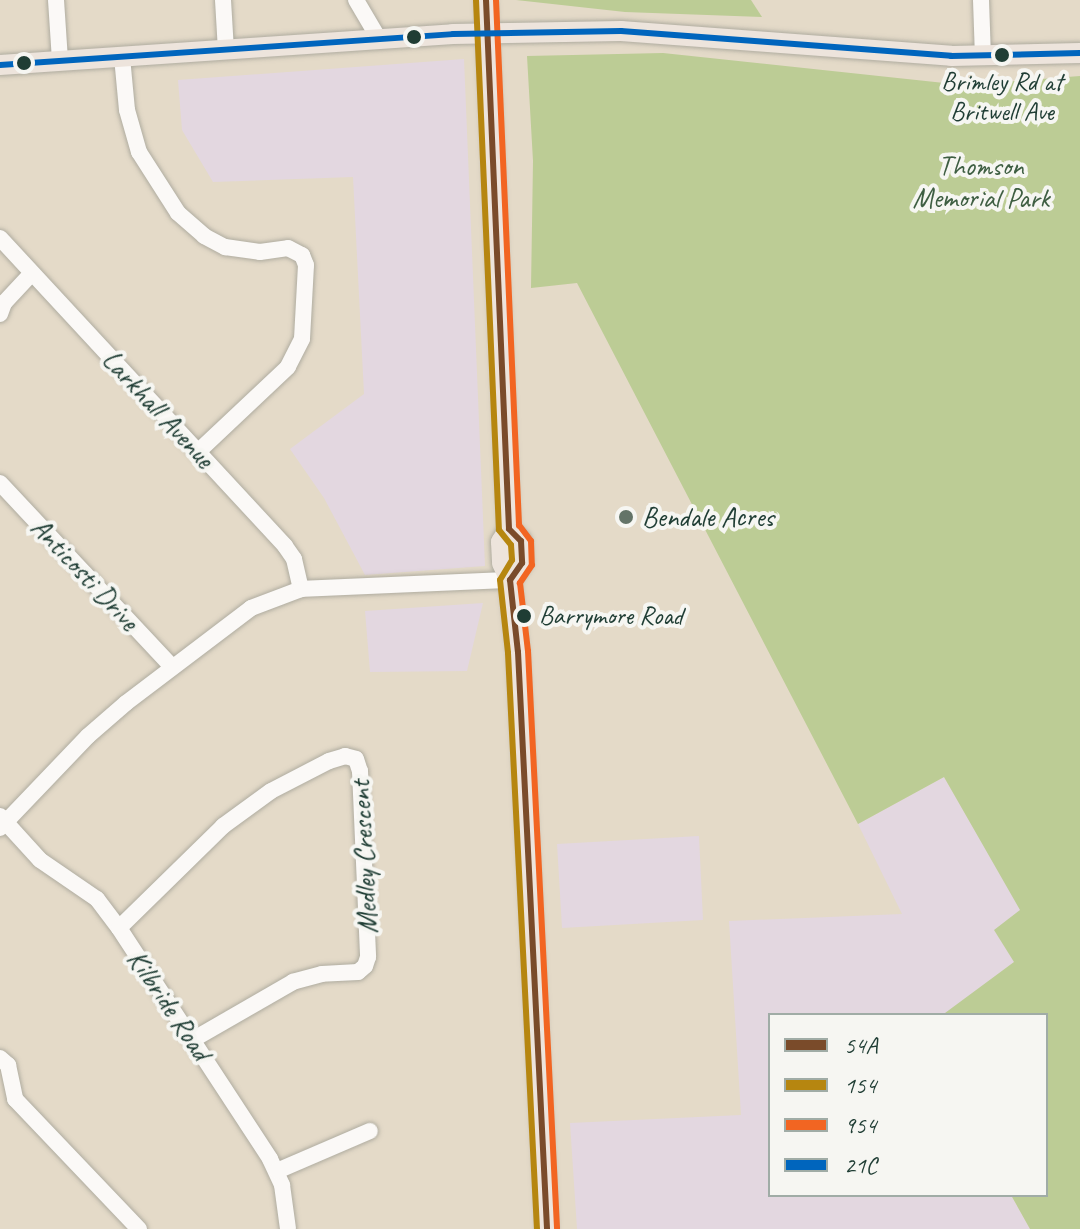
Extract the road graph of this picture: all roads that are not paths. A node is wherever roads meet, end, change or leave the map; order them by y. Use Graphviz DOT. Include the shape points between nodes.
graph roads {
  1 [pos="56,0"];
  2 [pos="223,0"];
  3 [pos="356,0"];
  4 [pos="486,0"];
  5 [pos="981,0"];
  6 [pos="487,33"];
  7 [pos="379,39"];
  8 [pos="226,50"];
  9 [pos="1080,53"];
  10 [pos="983,56"];
  11 [pos="122,57"];
  12 [pos="60,60"];
  13 [pos="0,65"];
  14 [pos="0,238"];
  15 [pos="31,274"];
  16 [pos="0,314"];
  17 [pos="199,451"];
  18 [pos="0,483"];
  19 [pos="510,580"];
  20 [pos="301,589"];
  21 [pos="171,666"];
  22 [pos="1,823"];
  23 [pos="119,928"];
  24 [pos="192,1040"];
  25 [pos="0,1058"];
  26 [pos="370,1131"];
  27 [pos="277,1171"];
  28 [pos="139,1229"];
  29 [pos="288,1229"];
  30 [pos="547,1229"];
  1 -- 12 [label="street"];
  2 -- 8 [label="street"];
  3 -- 7 [label="street"];
  4 -- 6 [label="main road"];
  5 -- 10 [label="street"];
  6 -- 7 [label="main road"];
  6 -- 10 [label="main road" via="673,33 846,50"];
  6 -- 19 [label="main road" via="509,529 521,541 522,563"];
  7 -- 8 [label="main road"];
  8 -- 11 [label="main road"];
  9 -- 10 [label="main road"];
  11 -- 12 [label="main road"];
  11 -- 17 [label="street" via="127,110 139,152 178,213 225,247 260,252 288,248 302,255 306,265 302,339 288,367"];
  12 -- 13 [label="main road"];
  14 -- 15 [label="street, Larkhall Avenue"];
  15 -- 16 [label="street"];
  15 -- 17 [label="street, Larkhall Avenue"];
  17 -- 20 [label="street, Larkhall Avenue" via="285,546"];
  18 -- 21 [label="street, Anticosti Drive"];
  19 -- 20 [label="street"];
  19 -- 30 [label="main road"];
  20 -- 21 [label="street" via="251,608"];
  21 -- 22 [label="street" via="88,736"];
  22 -- 23 [label="street, Kilbride Road" via="40,860 97,899"];
  23 -- 24 [label="street, Kilbride Road"];
  23 -- 24 [label="street, Medley Crescent" via="223,826 271,791 329,761 356,759 365,966 358,972 293,982"];
  24 -- 27 [label="street, Kilbride Road"];
  25 -- 28 [label="street" via="8,1065 15,1099"];
  26 -- 27 [label="street"];
  27 -- 29 [label="street, Kilbride Road"];
}
